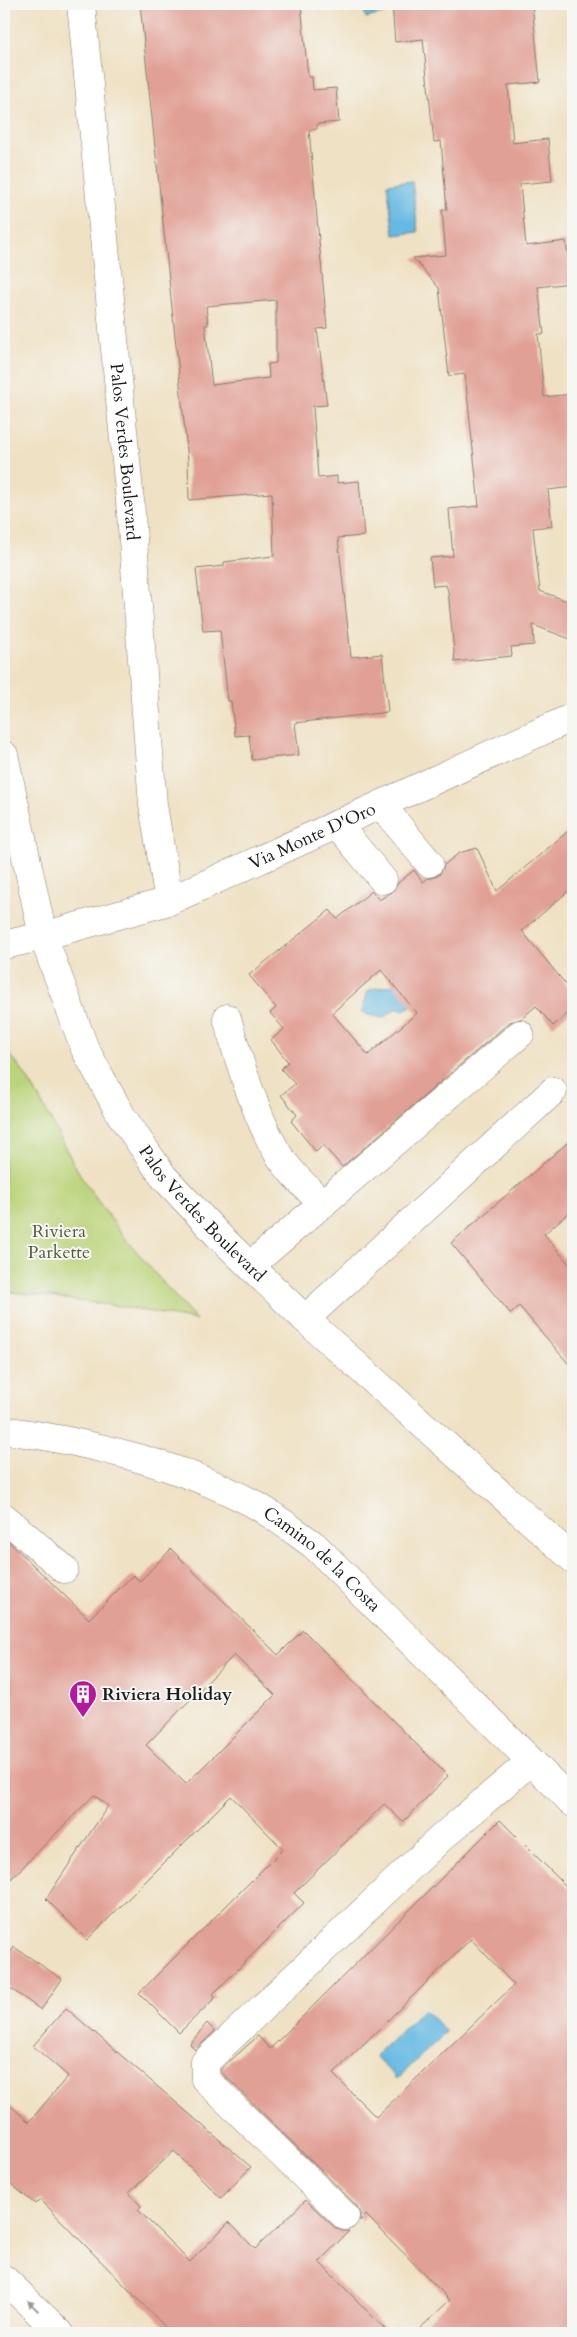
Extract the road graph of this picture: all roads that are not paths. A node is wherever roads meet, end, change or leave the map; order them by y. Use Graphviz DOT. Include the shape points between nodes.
graph roads {
  1 [pos="80,4"];
  2 [pos="573,717"];
  3 [pos="4,755"];
  4 [pos="381,804"];
  5 [pos="337,824"];
  6 [pos="429,864"];
  7 [pos="383,880"];
  8 [pos="169,900"];
  9 [pos="43,936"];
  10 [pos="4,945"];
  11 [pos="227,1018"];
  12 [pos="520,1034"];
  13 [pos="554,1091"];
  14 [pos="323,1204"];
  15 [pos="250,1266"];
  16 [pos="305,1318"];
  17 [pos="4,1430"];
  18 [pos="4,1517"];
  19 [pos="573,1559"];
  20 [pos="64,1569"];
  21 [pos="531,1761"];
  22 [pos="573,1803"];
  23 [pos="345,2216"];
  24 [pos="4,2279"];
  25 [pos="60,2333"];
  1 -- 8 [label="street, Palos Verdes Boulevard" via="130,501 153,805"];
  2 -- 4 [label="street, Via Monte D'Oro"];
  3 -- 9 [label="street, Palos Verdes Boulevard"];
  4 -- 5 [label="street, Via Monte D'Oro"];
  4 -- 6 [label="street"];
  5 -- 7 [label="street"];
  5 -- 8 [label="street, Via Monte D'Oro"];
  8 -- 9 [label="street, Via Monte D'Oro"];
  9 -- 10 [label="street, Via Monte D'Oro"];
  9 -- 15 [label="street, Palos Verdes Boulevard" via="85,1049 120,1115 163,1176"];
  11 -- 14 [label="street" via="270,1140 292,1172"];
  12 -- 14 [label="street"];
  13 -- 16 [label="street"];
  14 -- 15 [label="street"];
  15 -- 16 [label="street, Palos Verdes Boulevard"];
  16 -- 19 [label="street, Palos Verdes Boulevard"];
  17 -- 21 [label="street, Camino de la Costa" via="110,1451 167,1468 251,1503 286,1524 315,1546"];
  18 -- 20 [label="street"];
  21 -- 22 [label="street, Camino de la Costa"];
  21 -- 23 [label="street" via="441,1838 206,2062 205,2079"];
  25 -- 24 [label="street, one-way"];
}
